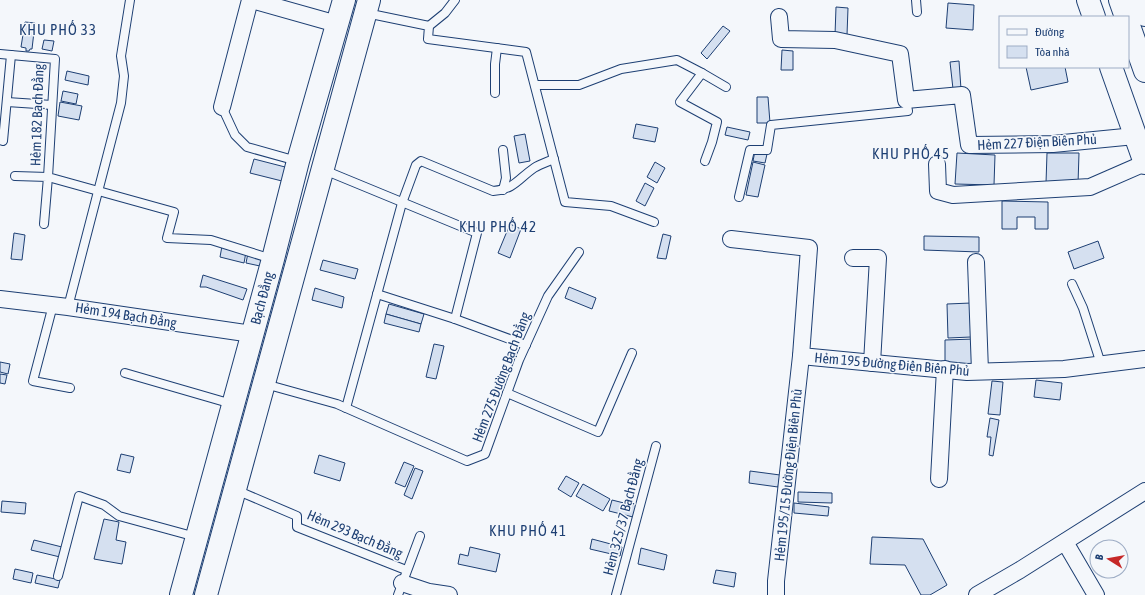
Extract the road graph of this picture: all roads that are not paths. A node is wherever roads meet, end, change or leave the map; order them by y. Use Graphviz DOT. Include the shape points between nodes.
graph roads {
  1 [pos="130,0"];
  2 [pos="251,0"];
  3 [pos="344,0"];
  4 [pos="455,0"];
  5 [pos="916,0"];
  6 [pos="1088,0"];
  7 [pos="1120,0"];
  8 [pos="1139,0"];
  9 [pos="367,6"];
  10 [pos="917,12"];
  11 [pos="1145,15"];
  12 [pos="1094,16"];
  13 [pos="1126,16"];
  14 [pos="779,17"];
  15 [pos="337,24"];
  16 [pos="429,26"];
  17 [pos="1129,26"];
  18 [pos="498,48"];
  19 [pos="0,54"];
  20 [pos="12,55"];
  21 [pos="1111,68"];
  22 [pos="1145,71"];
  23 [pos="702,73"];
  24 [pos="535,85"];
  25 [pos="726,87"];
  26 [pos="495,93"];
  27 [pos="906,100"];
  28 [pos="7,102"];
  29 [pos="52,105"];
  30 [pos="222,107"];
  31 [pos="1136,136"];
  32 [pos="0,140"];
  33 [pos="503,150"];
  34 [pos="554,159"];
  35 [pos="298,161"];
  36 [pos="705,161"];
  37 [pos="1145,163"];
  38 [pos="937,164"];
  39 [pos="323,170"];
  40 [pos="15,176"];
  41 [pos="48,177"];
  42 [pos="503,190"];
  43 [pos="98,191"];
  44 [pos="739,197"];
  45 [pos="402,202"];
  46 [pos="654,222"];
  47 [pos="44,224"];
  48 [pos="731,239"];
  49 [pos="579,252"];
  50 [pos="853,258"];
  51 [pos="273,259"];
  52 [pos="976,262"];
  53 [pos="1072,284"];
  54 [pos="377,294"];
  55 [pos="0,299"];
  56 [pos="61,306"];
  57 [pos="455,319"];
  58 [pos="252,334"];
  59 [pos="276,340"];
  60 [pos="526,345"];
  61 [pos="632,353"];
  62 [pos="801,356"];
  63 [pos="1145,359"];
  64 [pos="872,363"];
  65 [pos="1101,364"];
  66 [pos="945,369"];
  67 [pos="980,371"];
  68 [pos="125,373"];
  69 [pos="265,383"];
  70 [pos="70,388"];
  71 [pos="507,393"];
  72 [pos="233,404"];
  73 [pos="346,408"];
  74 [pos="656,446"];
  75 [pos="939,480"];
  76 [pos="236,490"];
  77 [pos="1145,491"];
  78 [pos="420,536"];
  79 [pos="196,537"];
  80 [pos="1065,542"];
  81 [pos="58,576"];
  82 [pos="402,582"];
  83 [pos="987,592"];
  84 [pos="181,595"];
  85 [pos="206,595"];
  86 [pos="449,595"];
  87 [pos="616,595"];
  88 [pos="776,595"];
  89 [pos="1096,595"];
  1 -- 43 [label="lane" via="121,56 124,76 121,103"];
  2 -- 15 [label="street"];
  2 -- 30 [label="street"];
  3 -- 15 [label="main road, Bạch Đằng"];
  4 -- 16 [label="lane" via="445,13"];
  5 -- 10 [label="lane"];
  6 -- 12 [label="main road"];
  7 -- 13 [label="main road"];
  8 -- 11 [label="main road"];
  9 -- 16 [label="lane"];
  9 -- 39 [label="main road, Bạch Đằng"];
  14 -- 27 [label="street" via="781,40 835,40 900,54"];
  15 -- 35 [label="main road, Bạch Đằng"];
  16 -- 18 [label="lane" via="428,39"];
  17 -- 22 [label="main road"];
  18 -- 24 [label="lane" via="526,52"];
  18 -- 26 [label="lane"];
  19 -- 20 [label="lane, Hẻm 182 Bạch Đằng"];
  20 -- 28 [label="lane"];
  20 -- 29 [label="lane, Hẻm 182 Bạch Đằng" via="55,59"];
  21 -- 31 [label="main road"];
  23 -- 24 [label="lane" via="677,60 621,69 579,85"];
  23 -- 25 [label="lane"];
  23 -- 36 [label="lane" via="680,102 717,122"];
  24 -- 34 [label="lane"];
  27 -- 31 [label="street, Hẻm 227 Điện Biên Phủ" via="962,96 969,145 1053,144"];
  27 -- 44 [label="lane" via="908,111 771,125 767,150 750,150"];
  28 -- 29 [label="lane"];
  28 -- 32 [label="lane" via="3,141"];
  29 -- 41 [label="lane, Hẻm 182 Bạch Đằng"];
  30 -- 35 [label="lane" via="235,135 247,147"];
  31 -- 37 [label="main road"];
  33 -- 42 [label="lane" via="506,178"];
  34 -- 42 [label="lane" via="534,168 513,186"];
  34 -- 46 [label="lane" via="565,202 611,206"];
  35 -- 51 [label="main road, Bạch Đằng"];
  37 -- 38 [label="street" via="1090,187 953,195 938,191"];
  39 -- 45 [label="lane"];
  39 -- 59 [label="main road, Bạch Đằng"];
  40 -- 41 [label="lane, Hẻm 182 Bạch Đằng"];
  41 -- 43 [label="lane, Hẻm 182 Bạch Đằng"];
  41 -- 47 [label="lane, Hẻm 182 Bạch Đằng"];
  42 -- 45 [label="lane" via="493,191 421,161 416,164"];
  43 -- 51 [label="lane, Hẻm 182 Bạch Đằng" via="174,212 167,238 211,240"];
  43 -- 56 [label="lane"];
  45 -- 54 [label="lane"];
  45 -- 57 [label="lane" via="477,233"];
  48 -- 62 [label="street, Hẻm 195 Đường Điện Biên Phủ" via="809,248"];
  49 -- 60 [label="lane, Hẻm 275 Đường Bạch Đằng" via="548,296"];
  50 -- 64 [label="street" via="878,258"];
  51 -- 58 [label="main road, Bạch Đằng"];
  52 -- 67 [label="street"];
  53 -- 65 [label="lane" via="1083,308"];
  54 -- 57 [label="lane"];
  54 -- 73 [label="lane"];
  55 -- 56 [label="street, Hẻm 194 Bạch Đằng"];
  56 -- 58 [label="street, Hẻm 194 Bạch Đằng"];
  56 -- 70 [label="lane" via="33,381"];
  57 -- 60 [label="lane"];
  58 -- 59 [label="main road"];
  58 -- 72 [label="main road, Bạch Đằng"];
  59 -- 69 [label="main road, Bạch Đằng"];
  60 -- 71 [label="lane, Hẻm 275 Đường Bạch Đằng"];
  61 -- 71 [label="lane" via="598,432"];
  62 -- 64 [label="street, Hẻm 195 Đường Điện Biên Phủ"];
  62 -- 88 [label="street, Hẻm 195/15 Đường Điện Biên Phủ"];
  63 -- 65 [label="street, Hẻm 195 Đường Điện Biên Phủ"];
  64 -- 66 [label="street, Hẻm 195 Đường Điện Biên Phủ"];
  65 -- 67 [label="street, Hẻm 195 Đường Điện Biên Phủ" via="1064,369"];
  66 -- 67 [label="street, Hẻm 195 Đường Điện Biên Phủ"];
  66 -- 75 [label="street"];
  68 -- 72 [label="lane"];
  69 -- 73 [label="lane, Hẻm 275 Đường Bạch Đằng"];
  69 -- 76 [label="main road, Bạch Đằng"];
  71 -- 73 [label="lane, Hẻm 275 Đường Bạch Đằng" via="485,454 467,460"];
  72 -- 79 [label="main road, Bạch Đằng"];
  74 -- 87 [label="lane, Hẻm 325/37 Bạch Đằng"];
  76 -- 82 [label="lane, Hẻm 293 Bạch Đằng" via="297,516 297,527"];
  76 -- 85 [label="main road, Bạch Đằng"];
  77 -- 80 [label="street"];
  78 -- 82 [label="lane, Hẻm 293 Bạch Đằng"];
  79 -- 81 [label="lane" via="119,516 104,505 79,496"];
  79 -- 84 [label="main road, Bạch Đằng"];
  80 -- 83 [label="street"];
  80 -- 89 [label="street"];
  82 -- 86 [label="street" via="429,592"];
}
